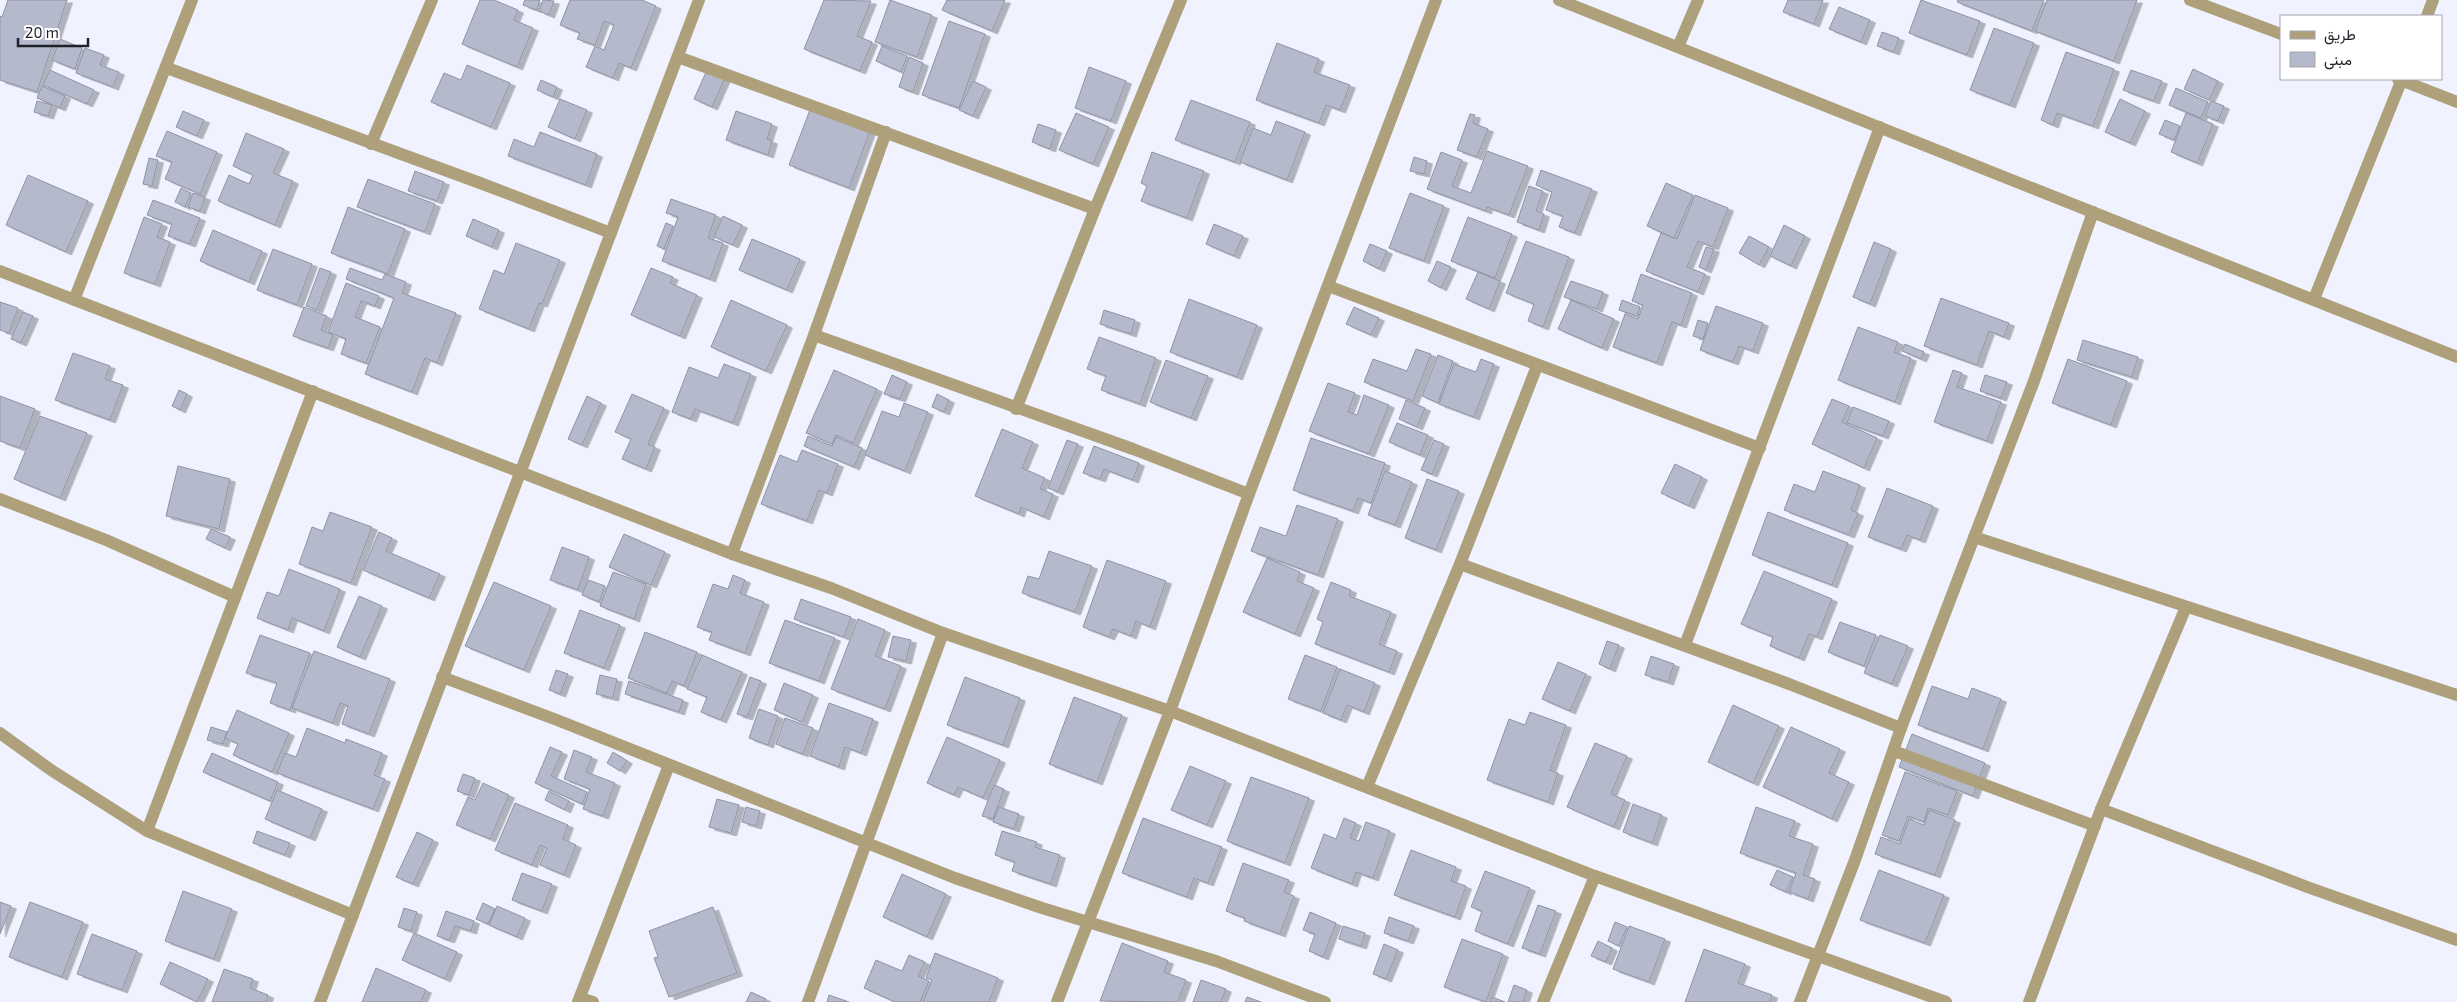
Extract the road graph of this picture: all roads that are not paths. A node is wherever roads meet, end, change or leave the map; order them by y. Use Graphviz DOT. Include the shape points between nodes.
graph roads {
  1 [pos="192,0"];
  2 [pos="432,0"];
  3 [pos="699,0"];
  4 [pos="1181,0"];
  5 [pos="1436,0"];
  6 [pos="1560,0"];
  7 [pos="1698,0"];
  8 [pos="2190,0"];
  9 [pos="2433,0"];
  10 [pos="2427,15"];
  11 [pos="2280,34"];
  12 [pos="1678,47"];
  13 [pos="678,57"];
  14 [pos="166,68"];
  15 [pos="2400,80"];
  16 [pos="2402,80"];
  17 [pos="2457,102"];
  18 [pos="1880,128"];
  19 [pos="886,132"];
  20 [pos="371,144"];
  21 [pos="1095,209"];
  22 [pos="2093,212"];
  23 [pos="611,233"];
  24 [pos="0,271"];
  25 [pos="1328,286"];
  26 [pos="2314,299"];
  27 [pos="74,300"];
  28 [pos="814,335"];
  29 [pos="2457,357"];
  30 [pos="1537,366"];
  31 [pos="313,392"];
  32 [pos="1016,409"];
  33 [pos="1760,448"];
  34 [pos="520,474"];
  35 [pos="1249,494"];
  36 [pos="0,499"];
  37 [pos="1974,537"];
  38 [pos="732,554"];
  39 [pos="1460,564"];
  40 [pos="235,598"];
  41 [pos="2186,607"];
  42 [pos="943,633"];
  43 [pos="1685,646"];
  44 [pos="442,677"];
  45 [pos="2457,695"];
  46 [pos="1170,710"];
  47 [pos="1901,728"];
  48 [pos="0,733"];
  49 [pos="1894,751"];
  50 [pos="669,765"];
  51 [pos="1367,787"];
  52 [pos="2101,810"];
  53 [pos="2095,826"];
  54 [pos="147,831"];
  55 [pos="865,842"];
  56 [pos="1594,876"];
  57 [pos="353,915"];
  58 [pos="1089,922"];
  59 [pos="2457,940"];
  60 [pos="1817,955"];
  61 [pos="579,1000"];
  62 [pos="320,1002"];
  63 [pos="593,1002"];
  64 [pos="808,1002"];
  65 [pos="1057,1002"];
  66 [pos="1325,1002"];
  67 [pos="1543,1002"];
  68 [pos="1800,1002"];
  69 [pos="1946,1002"];
  70 [pos="2029,1002"];
  1 -- 14 [label="street"];
  2 -- 20 [label="street"];
  3 -- 13 [label="street"];
  4 -- 21 [label="street"];
  5 -- 25 [label="street"];
  6 -- 12 [label="street"];
  7 -- 12 [label="street"];
  8 -- 11 [label="street"];
  9 -- 10 [label="street"];
  12 -- 18 [label="street"];
  13 -- 19 [label="street"];
  13 -- 23 [label="street"];
  14 -- 20 [label="street"];
  14 -- 27 [label="street"];
  15 -- 26 [label="street"];
  16 -- 17 [label="street"];
  18 -- 22 [label="street"];
  18 -- 33 [label="street"];
  19 -- 21 [label="street"];
  19 -- 28 [label="street"];
  20 -- 23 [label="street"];
  21 -- 32 [label="street"];
  22 -- 26 [label="street"];
  22 -- 37 [label="street" via="2034,382"];
  23 -- 34 [label="street"];
  24 -- 27 [label="street"];
  25 -- 30 [label="street"];
  25 -- 35 [label="street"];
  26 -- 29 [label="street"];
  27 -- 31 [label="street"];
  28 -- 32 [label="street"];
  28 -- 38 [label="street"];
  30 -- 33 [label="street"];
  30 -- 39 [label="street"];
  31 -- 34 [label="street" via="416,430"];
  31 -- 40 [label="street"];
  32 -- 35 [label="street" via="1133,449"];
  33 -- 43 [label="street"];
  34 -- 38 [label="street"];
  34 -- 44 [label="street"];
  35 -- 46 [label="street"];
  36 -- 40 [label="street" via="106,540"];
  37 -- 41 [label="street"];
  37 -- 47 [label="street"];
  38 -- 42 [label="street" via="831,588"];
  39 -- 43 [label="street"];
  39 -- 51 [label="street"];
  40 -- 54 [label="street"];
  41 -- 45 [label="street"];
  41 -- 52 [label="street"];
  42 -- 46 [label="street"];
  42 -- 55 [label="street"];
  43 -- 47 [label="street"];
  44 -- 50 [label="street"];
  44 -- 57 [label="street"];
  46 -- 51 [label="street"];
  46 -- 58 [label="street"];
  47 -- 49 [label="street"];
  48 -- 54 [label="street"];
  49 -- 53 [label="street"];
  49 -- 60 [label="street"];
  50 -- 55 [label="street"];
  50 -- 61 [label="street"];
  51 -- 56 [label="street"];
  52 -- 53 [label="street"];
  52 -- 59 [label="street"];
  53 -- 70 [label="street"];
  54 -- 57 [label="street"];
  55 -- 58 [label="street" via="955,878"];
  55 -- 64 [label="street"];
  56 -- 60 [label="street"];
  56 -- 67 [label="street"];
  57 -- 62 [label="street"];
  58 -- 65 [label="street"];
  58 -- 66 [label="street" via="1216,961"];
  60 -- 68 [label="street"];
  60 -- 69 [label="street"];
  61 -- 63 [label="street"];
}
